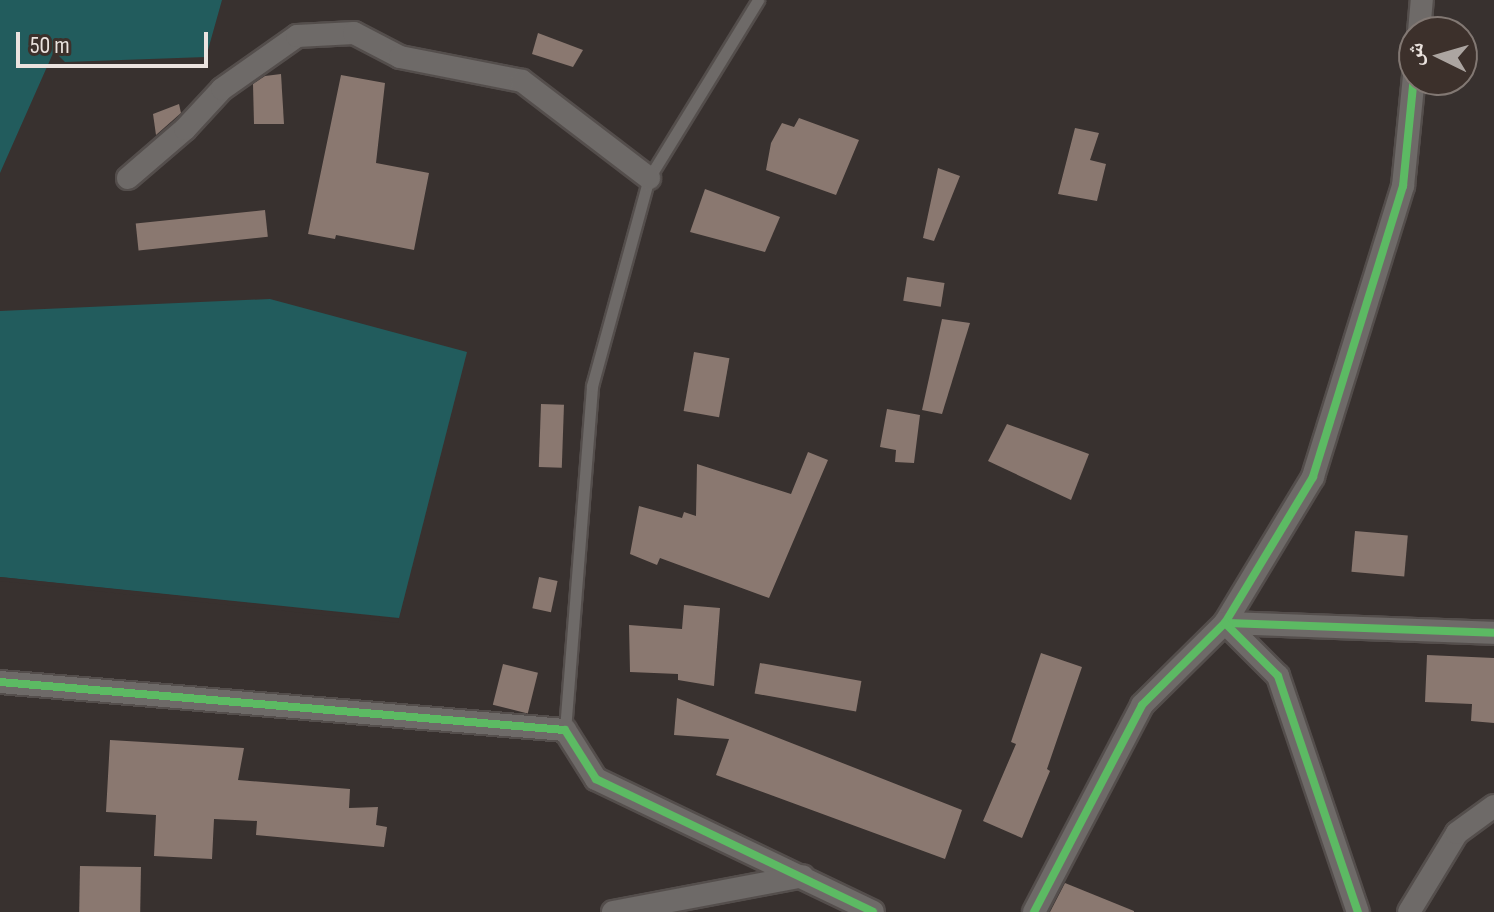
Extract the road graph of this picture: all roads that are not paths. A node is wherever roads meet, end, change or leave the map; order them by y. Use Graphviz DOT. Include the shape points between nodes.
graph roads {
  1 [pos="758,0"];
  2 [pos="1412,96"];
  3 [pos="128,178"];
  4 [pos="649,178"];
  5 [pos="1225,623"];
  6 [pos="1494,633"];
  7 [pos="0,682"];
  8 [pos="565,730"];
  9 [pos="1494,806"];
  10 [pos="803,876"];
  11 [pos="613,912"];
  12 [pos="873,912"];
  13 [pos="1034,912"];
  14 [pos="1358,912"];
  15 [pos="1409,912"];
  1 -- 4 [label="lane"];
  2 -- 5 [label="street" via="1403,186 1313,477"];
  3 -- 4 [label="street" via="222,89 297,36 354,33 400,57 522,81"];
  4 -- 8 [label="lane" via="592,386"];
  5 -- 6 [label="street"];
  5 -- 13 [label="street" via="1142,705"];
  5 -- 14 [label="street" via="1278,676"];
  7 -- 8 [label="street"];
  8 -- 10 [label="street" via="596,779"];
  9 -- 15 [label="street" via="1457,833"];
  10 -- 11 [label="street"];
  10 -- 12 [label="street"];
}
